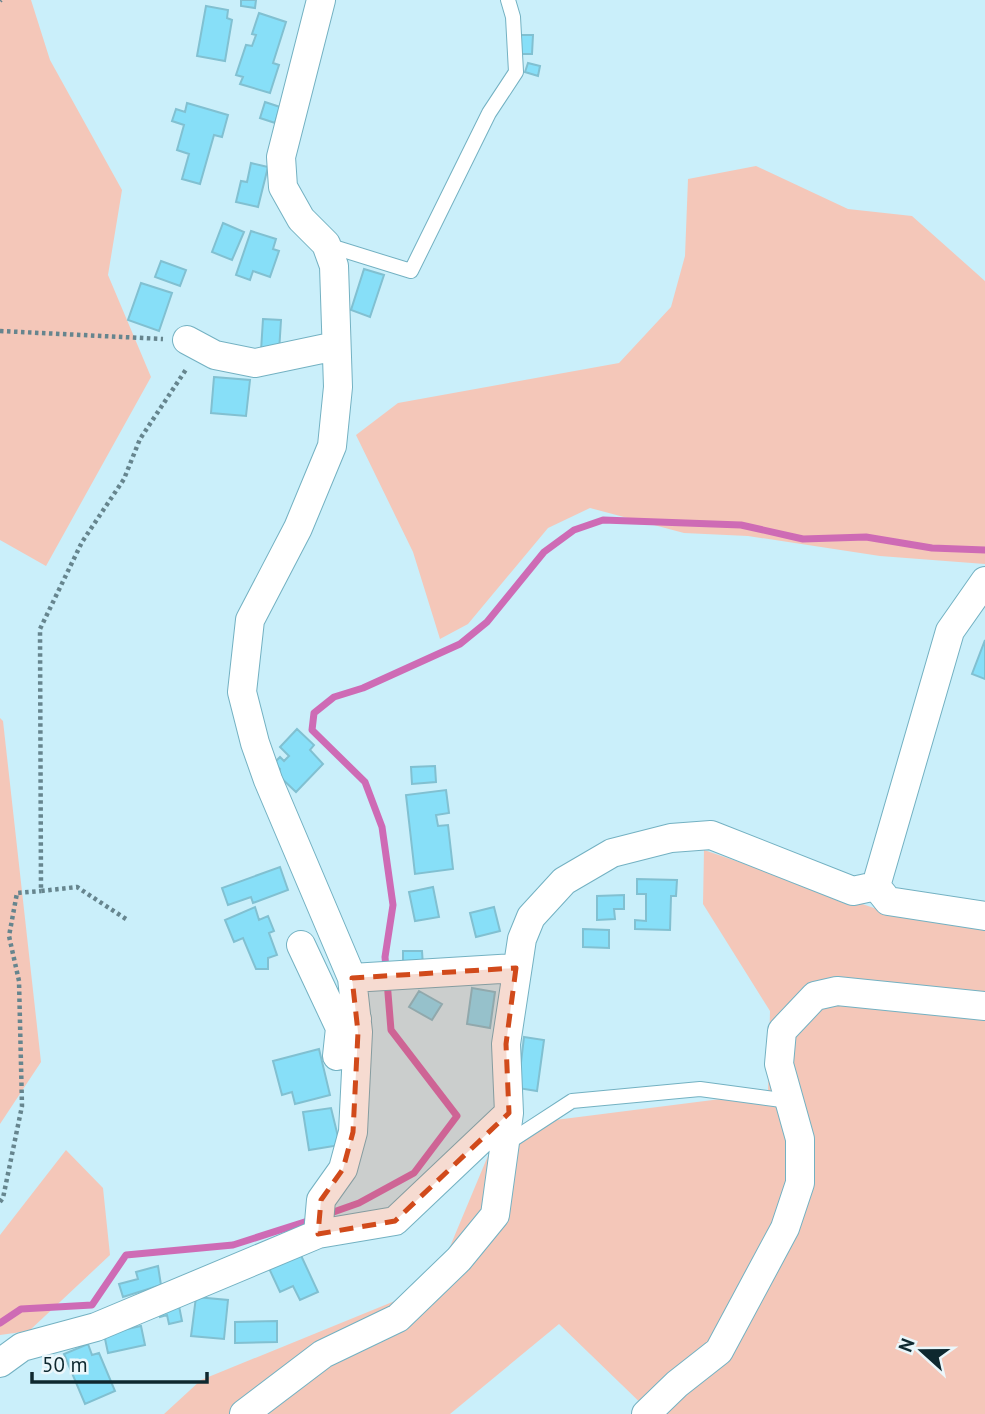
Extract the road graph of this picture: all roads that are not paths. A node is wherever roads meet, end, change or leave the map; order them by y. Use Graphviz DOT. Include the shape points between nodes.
graph roads {
  1 [pos="321,0"];
  2 [pos="508,0"];
  3 [pos="326,244"];
  4 [pos="187,340"];
  5 [pos="336,345"];
  6 [pos="985,581"];
  7 [pos="876,886"];
  8 [pos="985,916"];
  9 [pos="301,945"];
  10 [pos="516,968"];
  11 [pos="360,977"];
  12 [pos="985,1006"];
  13 [pos="345,1034"];
  14 [pos="789,1101"];
  15 [pos="509,1113"];
  16 [pos="505,1144"];
  17 [pos="319,1220"];
  18 [pos="0,1363"];
  19 [pos="244,1414"];
  20 [pos="646,1414"];
  1 -- 3 [label="street" via="281,156 283,187 301,219"];
  2 -- 3 [label="lane" via="516,72 489,113 411,271"];
  3 -- 5 [label="street" via="334,266"];
  4 -- 5 [label="street" via="215,355 256,363"];
  5 -- 11 [label="street" via="338,387 332,446 298,528 250,620 242,692 268,780"];
  6 -- 7 [label="street" via="950,631"];
  7 -- 8 [label="street" via="888,901"];
  7 -- 10 [label="street" via="853,891 711,835 671,838 612,853 564,881 531,917"];
  9 -- 13 [label="street"];
  10 -- 11 [label="street"];
  10 -- 15 [label="street" via="506,1044"];
  11 -- 13 [label="street"];
  12 -- 14 [label="street" via="837,991 815,996 782,1031 779,1064"];
  13 -- 17 [label="street" via="358,1031 353,1132 343,1169"];
  14 -- 16 [label="lane" via="699,1090 572,1101"];
  14 -- 20 [label="street" via="800,1139 800,1183 785,1228 719,1351"];
  15 -- 16 [label="street"];
  15 -- 17 [label="street" via="395,1221"];
  16 -- 19 [label="street" via="495,1215 451,1268 398,1318 323,1354"];
  17 -- 18 [label="street" via="96,1327 22,1347"];
}
